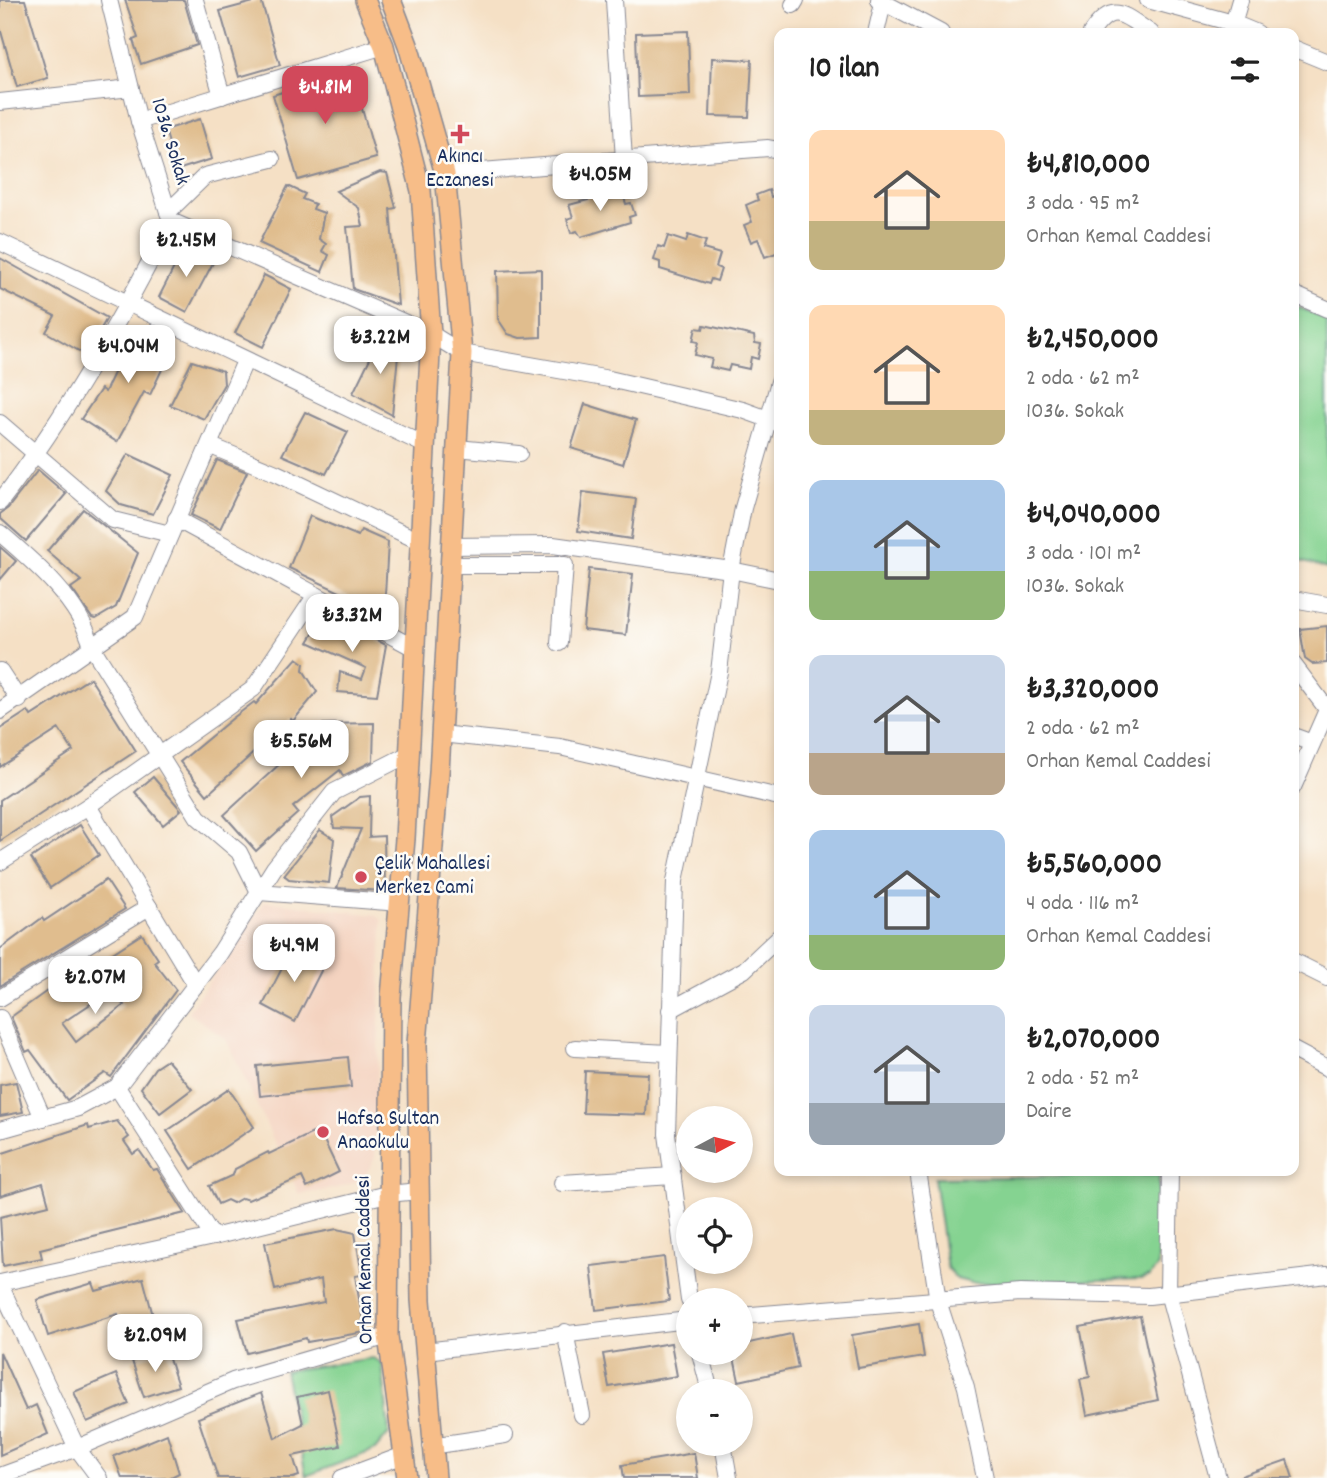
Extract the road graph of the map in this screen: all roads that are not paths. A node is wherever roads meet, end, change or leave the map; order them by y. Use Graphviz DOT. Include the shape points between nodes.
graph roads {
  1 [pos="109,0"];
  2 [pos="365,0"];
  3 [pos="391,0"];
  4 [pos="614,0"];
  5 [pos="1147,0"];
  6 [pos="1240,0"];
  7 [pos="200,1"];
  8 [pos="881,2"];
  9 [pos="877,28"];
  10 [pos="932,28"];
  11 [pos="1094,28"];
  12 [pos="1143,28"];
  13 [pos="1232,28"];
  14 [pos="384,46"];
  15 [pos="1299,50"];
  16 [pos="1327,62"];
  17 [pos="131,88"];
  18 [pos="222,96"];
  19 [pos="0,102"];
  20 [pos="139,121"];
  21 [pos="774,149"];
  22 [pos="272,159"];
  23 [pos="624,160"];
  24 [pos="444,174"];
  25 [pos="169,217"];
  26 [pos="0,242"];
  27 [pos="1299,297"];
  28 [pos="128,304"];
  29 [pos="1327,309"];
  30 [pos="430,334"];
  31 [pos="462,353"];
  32 [pos="245,361"];
  33 [pos="773,421"];
  34 [pos="0,423"];
  35 [pos="425,445"];
  36 [pos="211,446"];
  37 [pos="457,448"];
  38 [pos="37,453"];
  39 [pos="519,454"];
  40 [pos="0,502"];
  41 [pos="173,526"];
  42 [pos="0,533"];
  43 [pos="419,541"];
  44 [pos="451,556"];
  45 [pos="731,570"];
  46 [pos="774,579"];
  47 [pos="316,595"];
  48 [pos="1299,600"];
  49 [pos="1327,605"];
  50 [pos="559,643"];
  51 [pos="92,647"];
  52 [pos="414,648"];
  53 [pos="0,671"];
  54 [pos="1299,672"];
  55 [pos="19,700"];
  56 [pos="1327,710"];
  57 [pos="0,711"];
  58 [pos="442,734"];
  59 [pos="1299,737"];
  60 [pos="1318,739"];
  61 [pos="409,754"];
  62 [pos="160,756"];
  63 [pos="1299,775"];
  64 [pos="697,776"];
  65 [pos="774,796"];
  66 [pos="88,806"];
  67 [pos="0,862"];
  68 [pos="259,892"];
  69 [pos="400,902"];
  70 [pos="149,907"];
  71 [pos="774,942"];
  72 [pos="1299,964"];
  73 [pos="1327,978"];
  74 [pos="196,985"];
  75 [pos="0,998"];
  76 [pos="670,1010"];
  77 [pos="0,1018"];
  78 [pos="575,1048"];
  79 [pos="1299,1052"];
  80 [pos="668,1053"];
  81 [pos="1327,1068"];
  82 [pos="117,1087"];
  83 [pos="43,1118"];
  84 [pos="0,1130"];
  85 [pos="673,1176"];
  86 [pos="920,1176"];
  87 [pos="1170,1176"];
  88 [pos="562,1184"];
  89 [pos="420,1191"];
  90 [pos="387,1194"];
  91 [pos="213,1237"];
  92 [pos="1327,1275"];
  93 [pos="0,1284"];
  94 [pos="687,1288"];
  95 [pos="1167,1293"];
  96 [pos="938,1301"];
  97 [pos="753,1315"];
  98 [pos="676,1321"];
  99 [pos="565,1332"];
  100 [pos="388,1336"];
  101 [pos="425,1351"];
  102 [pos="582,1415"];
  103 [pos="505,1434"];
  104 [pos="431,1446"];
  105 [pos="77,1448"];
  106 [pos="404,1455"];
  107 [pos="725,1456"];
  108 [pos="0,1476"];
  109 [pos="99,1478"];
  110 [pos="342,1478"];
  111 [pos="407,1478"];
  112 [pos="436,1478"];
  113 [pos="729,1478"];
  114 [pos="985,1478"];
  115 [pos="1218,1478"];
  1 -- 17 [label="street, 1036. Sokak"];
  2 -- 14 [label="main road, Orhan Kemal Caddesi"];
  3 -- 24 [label="main road"];
  4 -- 23 [label="street"];
  5 -- 13 [label="street"];
  6 -- 13 [label="street"];
  7 -- 18 [label="street"];
  8 -- 9 [label="street"];
  8 -- 10 [label="street"];
  11 -- 12 [label="street" via="1110,11"];
  14 -- 18 [label="street"];
  14 -- 30 [label="main road, Orhan Kemal Caddesi" via="421,191"];
  15 -- 16 [label="street"];
  17 -- 19 [label="street"];
  17 -- 20 [label="street, 1036. Sokak"];
  18 -- 20 [label="street"];
  20 -- 25 [label="street, 1036. Sokak"];
  21 -- 23 [label="street"];
  22 -- 25 [label="street" via="205,176"];
  23 -- 24 [label="street"];
  24 -- 31 [label="main road"];
  25 -- 28 [label="street"];
  25 -- 30 [label="street"];
  26 -- 28 [label="street"];
  27 -- 29 [label="street"];
  28 -- 32 [label="street"];
  28 -- 38 [label="street"];
  30 -- 31 [label="street"];
  30 -- 35 [label="main road, Orhan Kemal Caddesi"];
  31 -- 33 [label="street" via="609,379"];
  31 -- 37 [label="main road"];
  32 -- 35 [label="street"];
  32 -- 36 [label="street"];
  33 -- 45 [label="street" via="743,508"];
  34 -- 38 [label="street"];
  35 -- 43 [label="main road, Orhan Kemal Caddesi"];
  36 -- 41 [label="street"];
  36 -- 43 [label="street"];
  37 -- 39 [label="street"];
  37 -- 44 [label="main road"];
  38 -- 40 [label="street"];
  38 -- 41 [label="street" via="113,520"];
  41 -- 47 [label="street"];
  41 -- 51 [label="street" via="135,617"];
  42 -- 51 [label="street" via="69,602"];
  43 -- 52 [label="main road, Orhan Kemal Caddesi"];
  44 -- 45 [label="street" via="553,545"];
  44 -- 50 [label="street" via="565,565"];
  44 -- 58 [label="main road"];
  45 -- 46 [label="street"];
  45 -- 64 [label="street" via="719,672"];
  47 -- 52 [label="street"];
  47 -- 62 [label="street" via="253,689"];
  48 -- 49 [label="street"];
  51 -- 55 [label="street"];
  51 -- 62 [label="street"];
  52 -- 61 [label="main road, Orhan Kemal Caddesi"];
  53 -- 55 [label="street"];
  54 -- 56 [label="street"];
  55 -- 57 [label="street"];
  56 -- 60 [label="street"];
  58 -- 64 [label="street" via="560,747"];
  58 -- 89 [label="main road" via="417,1044"];
  59 -- 60 [label="street"];
  60 -- 63 [label="street"];
  61 -- 68 [label="street" via="334,792"];
  61 -- 69 [label="main road, Orhan Kemal Caddesi"];
  62 -- 66 [label="street"];
  62 -- 68 [label="street" via="198,817 239,852"];
  64 -- 65 [label="street"];
  64 -- 76 [label="street" via="675,881"];
  66 -- 67 [label="street"];
  66 -- 70 [label="street"];
  68 -- 69 [label="street"];
  68 -- 74 [label="street"];
  69 -- 90 [label="main road, Orhan Kemal Caddesi" via="391,997"];
  70 -- 74 [label="street"];
  70 -- 75 [label="street"];
  71 -- 76 [label="street" via="744,970"];
  72 -- 73 [label="street"];
  74 -- 82 [label="street"];
  76 -- 80 [label="street"];
  77 -- 83 [label="street"];
  78 -- 80 [label="street"];
  79 -- 81 [label="street"];
  80 -- 85 [label="street" via="667,1134"];
  82 -- 83 [label="street" via="78,1108"];
  82 -- 91 [label="street"];
  83 -- 84 [label="street"];
  85 -- 88 [label="street"];
  85 -- 94 [label="street"];
  86 -- 96 [label="street"];
  87 -- 95 [label="street"];
  89 -- 90 [label="street"];
  89 -- 101 [label="main road"];
  90 -- 91 [label="street"];
  90 -- 100 [label="main road, Orhan Kemal Caddesi"];
  91 -- 93 [label="street"];
  92 -- 95 [label="street"];
  93 -- 105 [label="street"];
  95 -- 96 [label="street" via="1020,1293"];
  95 -- 115 [label="street"];
  96 -- 97 [label="street"];
  96 -- 114 [label="street" via="966,1387"];
  98 -- 99 [label="street"];
  99 -- 101 [label="street"];
  99 -- 102 [label="street"];
  100 -- 105 [label="street" via="233,1381"];
  100 -- 106 [label="main road, Orhan Kemal Caddesi"];
  101 -- 104 [label="main road"];
  103 -- 104 [label="street"];
  104 -- 112 [label="main road"];
  105 -- 108 [label="street"];
  105 -- 109 [label="street"];
  106 -- 110 [label="street"];
  106 -- 111 [label="main road, Orhan Kemal Caddesi"];
  107 -- 113 [label="street"];
}
